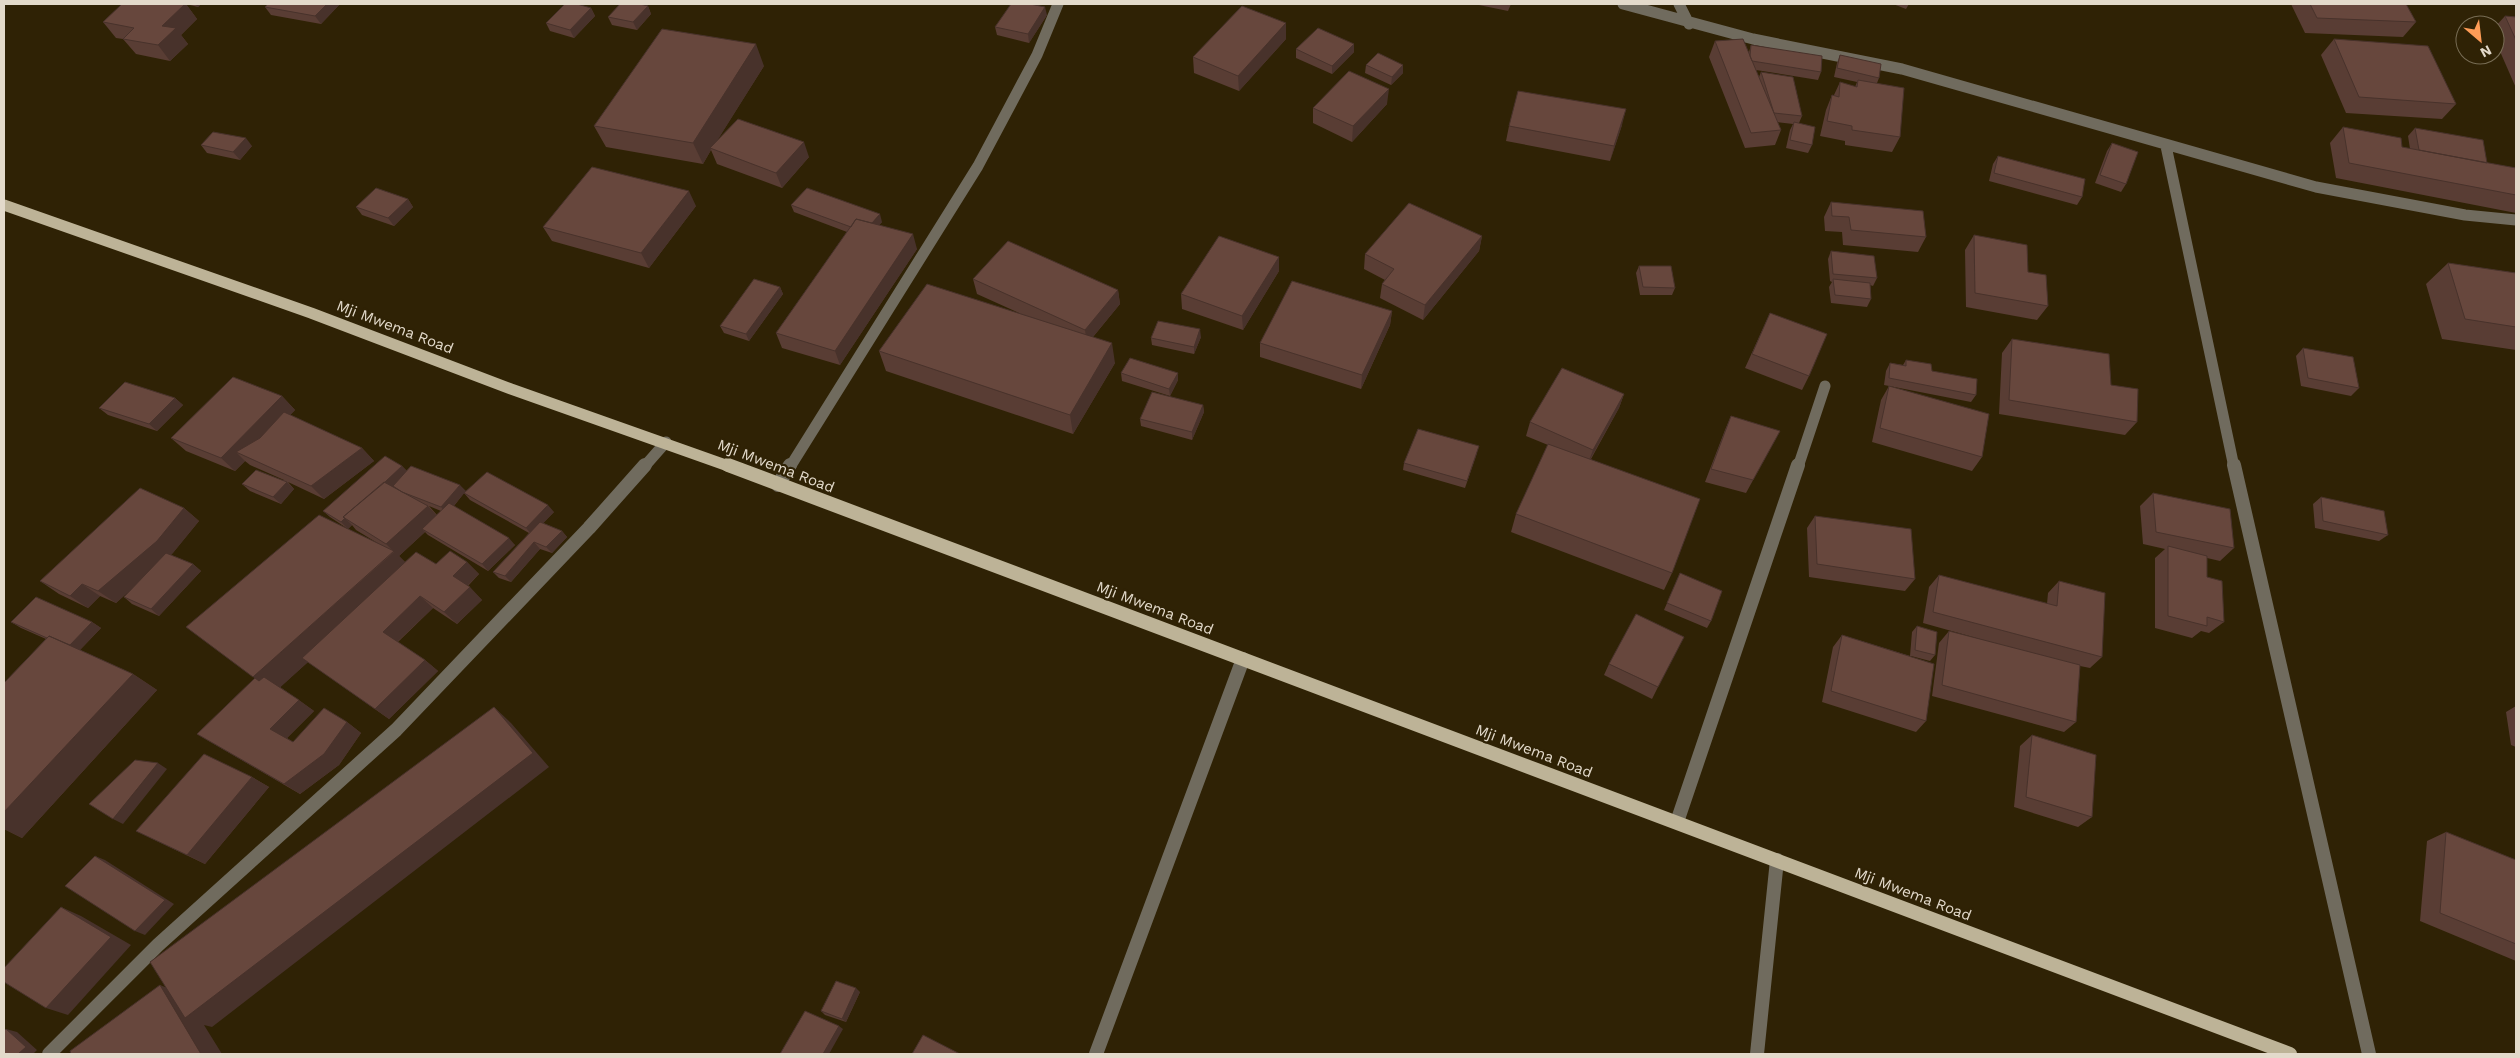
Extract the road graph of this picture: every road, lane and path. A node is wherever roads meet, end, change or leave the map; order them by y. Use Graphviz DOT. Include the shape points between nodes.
graph roads {
  1 [pos="1058,4"];
  2 [pos="1623,4"];
  3 [pos="1679,4"];
  4 [pos="1689,24"];
  5 [pos="2166,146"];
  6 [pos="4,205"];
  7 [pos="2516,220"];
  8 [pos="1825,386"];
  9 [pos="666,442"];
  10 [pos="778,485"];
  11 [pos="1243,659"];
  12 [pos="1677,822"];
  13 [pos="1777,860"];
  14 [pos="49,1054"];
  15 [pos="1096,1054"];
  16 [pos="1756,1054"];
  17 [pos="2290,1054"];
  18 [pos="2369,1054"];
  1 -- 10 [label="street" via="1037,55 978,166"];
  2 -- 4 [label="street"];
  3 -- 4 [label="street"];
  4 -- 5 [label="street" via="1902,69"];
  5 -- 7 [label="street" via="2316,187 2465,215"];
  5 -- 18 [label="street" via="2212,370"];
  6 -- 9 [label="main road, Mji Mwema Road"];
  8 -- 12 [label="street"];
  9 -- 10 [label="main road, Mji Mwema Road"];
  9 -- 14 [label="street" via="589,528 396,730 158,945"];
  10 -- 11 [label="main road, Mji Mwema Road"];
  11 -- 12 [label="main road, Mji Mwema Road"];
  11 -- 15 [label="street"];
  12 -- 13 [label="main road, Mji Mwema Road"];
  13 -- 16 [label="street"];
  13 -- 17 [label="main road, Mji Mwema Road"];
}
